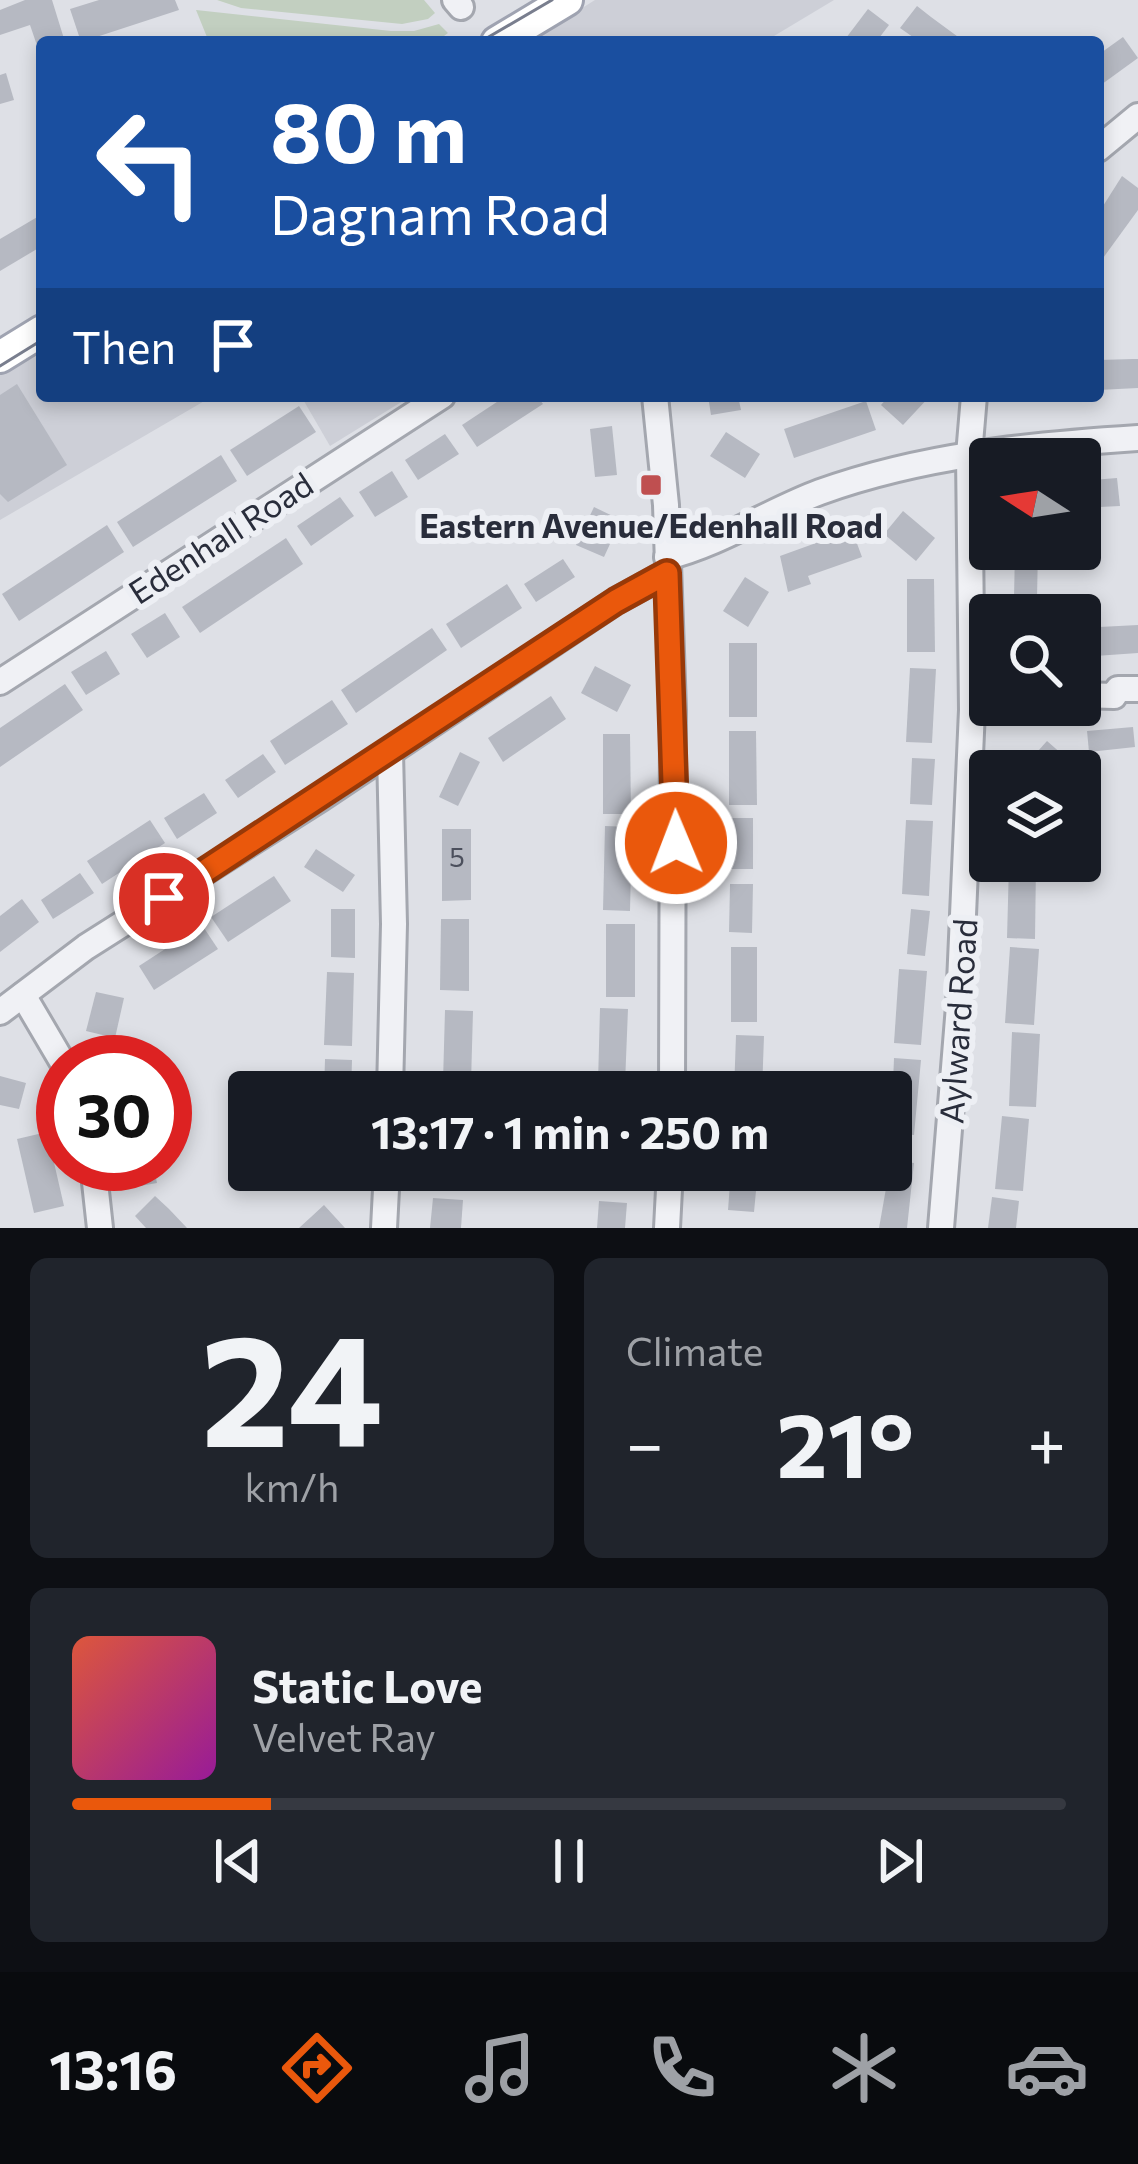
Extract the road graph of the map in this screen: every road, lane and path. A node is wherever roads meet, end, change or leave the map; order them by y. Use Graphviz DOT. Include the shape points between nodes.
graph roads {
  1 [pos="568,0"];
  2 [pos="507,36"];
  3 [pos="1138,116"];
  4 [pos="1104,144"];
  5 [pos="36,335"];
  6 [pos="0,357"];
  7 [pos="433,402"];
  8 [pos="656,402"];
  9 [pos="973,402"];
  10 [pos="970,438"];
  11 [pos="1138,438"];
  12 [pos="1101,442"];
  13 [pos="969,454"];
  14 [pos="667,565"];
  15 [pos="0,682"];
  16 [pos="1138,689"];
  17 [pos="1101,696"];
  18 [pos="972,726"];
  19 [pos="390,752"];
  20 [pos="23,995"];
  21 [pos="0,1012"];
  22 [pos="47,1035"];
  23 [pos="390,1071"];
  24 [pos="672,1071"];
  25 [pos="96,1191"];
  26 [pos="386,1191"];
  27 [pos="669,1191"];
  28 [pos="100,1228"];
  29 [pos="384,1228"];
  30 [pos="667,1228"];
  31 [pos="941,1228"];
  1 -- 2 [label="main road"];
  3 -- 4 [label="street"];
  5 -- 6 [label="main road"];
  7 -- 15 [label="street, Edenhall Road"];
  8 -- 14 [label="street"];
  9 -- 10 [label="street, Aylward Road"];
  11 -- 12 [label="street"];
  13 -- 14 [label="street" via="820,492"];
  14 -- 19 [label="street"];
  14 -- 24 [label="street" via="676,843"];
  16 -- 17 [label="street"];
  18 -- 31 [label="street, Aylward Road"];
  19 -- 20 [label="street"];
  19 -- 23 [label="street"];
  20 -- 21 [label="street"];
  20 -- 22 [label="street"];
  25 -- 28 [label="street"];
  26 -- 29 [label="street"];
  27 -- 30 [label="street"];
}
